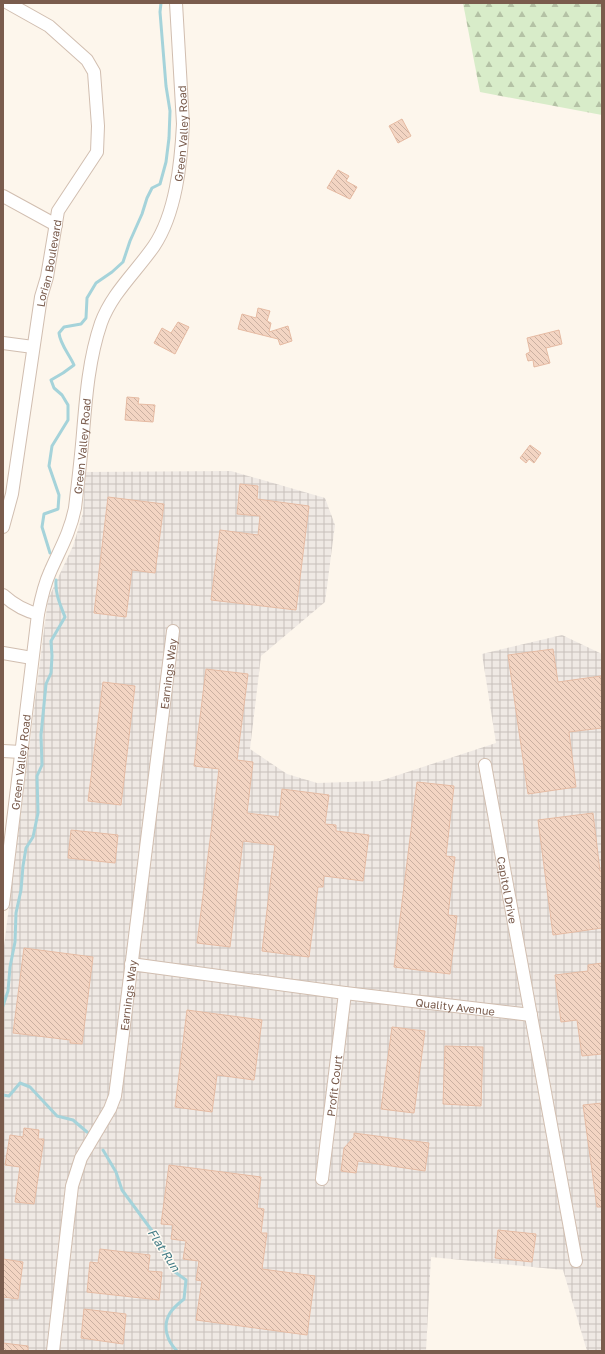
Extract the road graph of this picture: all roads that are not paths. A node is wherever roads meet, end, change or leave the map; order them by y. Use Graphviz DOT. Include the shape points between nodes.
graph roads {
  1 [pos="8,3"];
  2 [pos="176,3"];
  3 [pos="3,196"];
  4 [pos="56,225"];
  5 [pos="3,343"];
  6 [pos="34,347"];
  7 [pos="3,527"];
  8 [pos="3,595"];
  9 [pos="38,614"];
  10 [pos="173,631"];
  11 [pos="3,653"];
  12 [pos="32,658"];
  13 [pos="3,750"];
  14 [pos="21,752"];
  15 [pos="485,764"];
  16 [pos="3,904"];
  17 [pos="131,964"];
  18 [pos="345,993"];
  19 [pos="531,1015"];
  20 [pos="322,1179"];
  21 [pos="576,1261"];
  22 [pos="53,1351"];
  1 -- 4 [label="street, Lorian Boulevard" via="48,26 86,60 94,72 97,152 58,211"];
  2 -- 9 [label="street, Green Valley Road" via="183,124 177,180 163,231 119,289 102,322 92,357 86,394 72,523 50,572"];
  3 -- 4 [label="street"];
  4 -- 6 [label="street, Lorian Boulevard"];
  5 -- 6 [label="street"];
  6 -- 7 [label="street, Lorian Boulevard" via="12,494"];
  8 -- 9 [label="street" via="17,606"];
  9 -- 12 [label="street, Green Valley Road"];
  10 -- 17 [label="street, Earnings Way"];
  11 -- 12 [label="street"];
  12 -- 14 [label="street, Green Valley Road"];
  13 -- 14 [label="street"];
  14 -- 16 [label="street, Green Valley Road"];
  15 -- 19 [label="street, Capitol Drive"];
  17 -- 18 [label="street, Quality Avenue"];
  17 -- 22 [label="street, Earnings Way" via="115,1096 104,1121 81,1158 72,1186"];
  18 -- 19 [label="street, Quality Avenue"];
  18 -- 20 [label="street, Profit Court"];
  19 -- 21 [label="street"];
}
